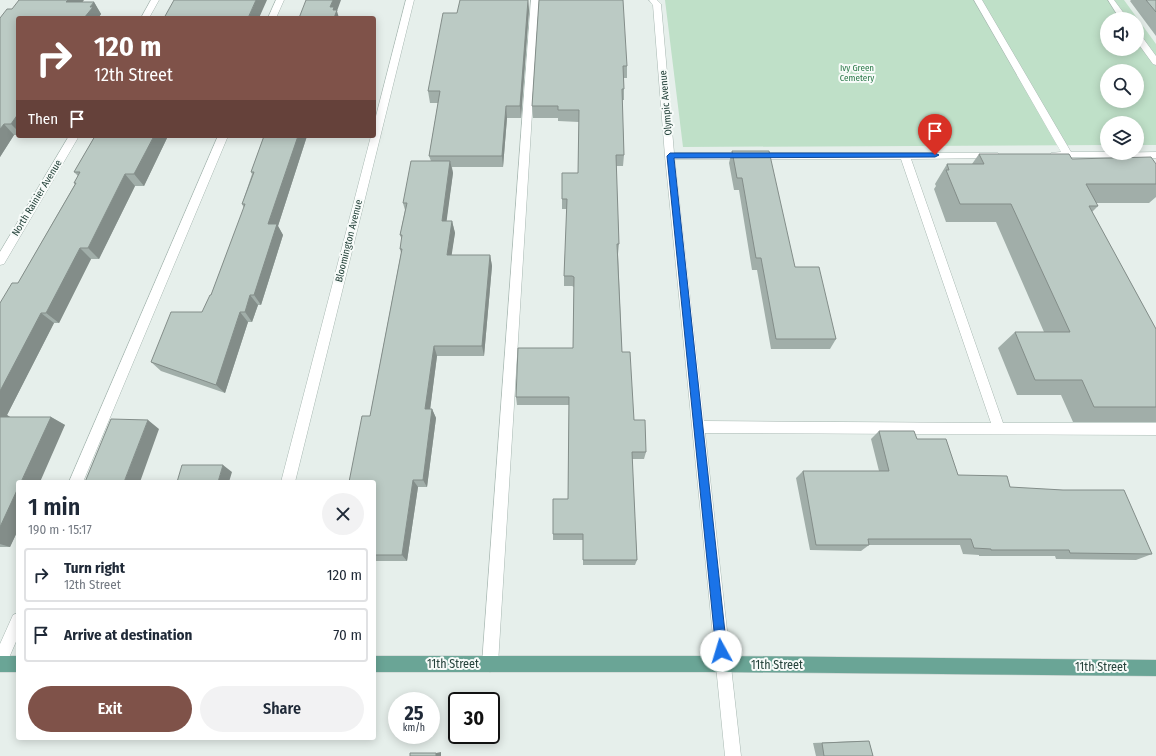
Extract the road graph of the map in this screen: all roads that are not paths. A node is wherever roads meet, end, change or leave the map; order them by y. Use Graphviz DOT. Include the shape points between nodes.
graph roads {
  1 [pos="155,0"];
  2 [pos="280,0"];
  3 [pos="410,0"];
  4 [pos="535,0"];
  5 [pos="652,0"];
  6 [pos="978,0"];
  7 [pos="1111,1"];
  8 [pos="1119,12"];
  9 [pos="146,16"];
  10 [pos="273,16"];
  11 [pos="1144,46"];
  12 [pos="1156,62"];
  13 [pos="376,134"];
  14 [pos="73,138"];
  15 [pos="221,138"];
  16 [pos="375,138"];
  17 [pos="905,155"];
  18 [pos="1006,155"];
  19 [pos="1045,155"];
  20 [pos="1068,155"];
  21 [pos="1156,155"];
  22 [pos="670,156"];
  23 [pos="0,261"];
  24 [pos="698,427"];
  25 [pos="999,428"];
  26 [pos="1156,429"];
  27 [pos="77,480"];
  28 [pos="289,480"];
  29 [pos="16,625"];
  30 [pos="0,663"];
  31 [pos="16,664"];
  32 [pos="376,664"];
  33 [pos="490,664"];
  34 [pos="723,664"];
  35 [pos="1156,668"];
  36 [pos="734,756"];
  1 -- 9 [label="street"];
  2 -- 10 [label="street"];
  3 -- 13 [label="street, Bloomington Avenue"];
  4 -- 33 [label="street"];
  5 -- 22 [label="street, Olympic Avenue" via="657,4"];
  6 -- 20 [label="street"];
  7 -- 8 [label="street"];
  11 -- 12 [label="street"];
  14 -- 23 [label="street, North Rainier Avenue"];
  15 -- 27 [label="street"];
  16 -- 28 [label="street, Bloomington Avenue"];
  17 -- 18 [label="street"];
  17 -- 22 [label="street"];
  17 -- 25 [label="street"];
  19 -- 20 [label="street"];
  20 -- 21 [label="street"];
  22 -- 24 [label="street, Olympic Avenue"];
  24 -- 25 [label="street"];
  24 -- 34 [label="street, Olympic Avenue"];
  25 -- 26 [label="street"];
  29 -- 30 [label="street"];
  30 -- 31 [label="main road"];
  32 -- 33 [label="main road, 11th Street"];
  33 -- 34 [label="main road, 11th Street"];
  34 -- 35 [label="main road, 11th Street"];
  34 -- 36 [label="street, Olympic Avenue"];
}
